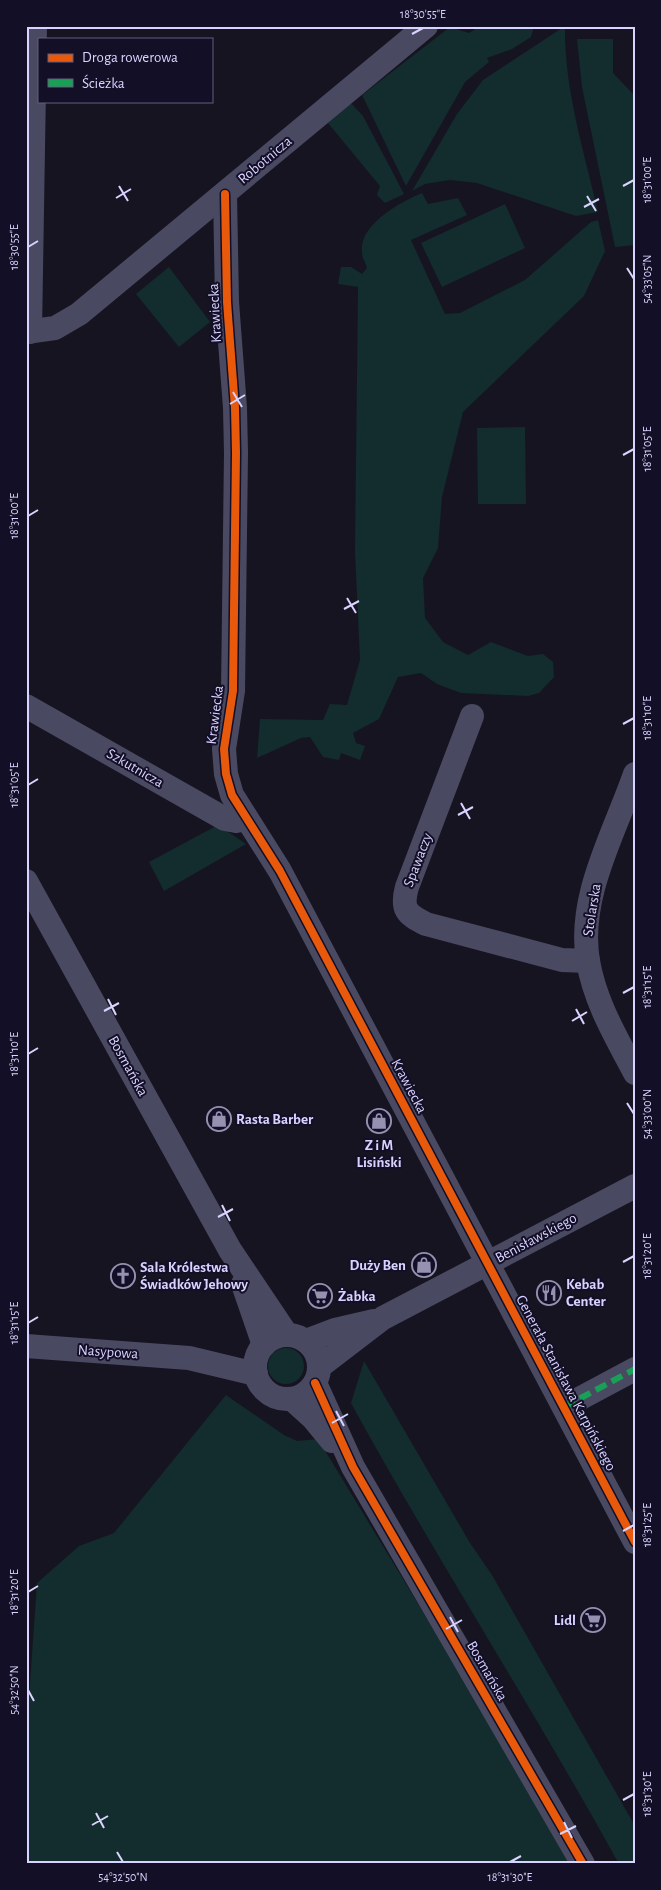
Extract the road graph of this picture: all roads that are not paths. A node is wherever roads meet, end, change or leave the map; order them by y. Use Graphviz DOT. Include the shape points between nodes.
graph roads {
  1 [pos="35,26"];
  2 [pos="426,26"];
  3 [pos="225,194"];
  4 [pos="28,332"];
  5 [pos="26,706"];
  6 [pos="472,716"];
  7 [pos="635,774"];
  8 [pos="246,819"];
  9 [pos="26,881"];
  10 [pos="588,961"];
  11 [pos="635,1073"];
  12 [pos="635,1186"];
  13 [pos="230,1250"];
  14 [pos="487,1264"];
  15 [pos="383,1318"];
  16 [pos="297,1338"];
  17 [pos="26,1346"];
  18 [pos="260,1357"];
  19 [pos="635,1369"];
  20 [pos="317,1375"];
  21 [pos="292,1399"];
  22 [pos="564,1407"];
  23 [pos="353,1467"];
  24 [pos="635,1542"];
  25 [pos="583,1864"];
  1 -- 4 [label="street"];
  2 -- 3 [label="street, Robotnicza"];
  3 -- 4 [label="street, Robotnicza" via="79,314 55,328"];
  3 -- 8 [label="street, Krawiecka" via="227,302 236,454 233,691 224,749 232,795"];
  5 -- 8 [label="street, Szkutnicza" via="225,819"];
  6 -- 10 [label="street, Spawaczy" via="407,886 403,900 406,908 411,916 426,924 562,960"];
  7 -- 10 [label="street, Stolarska" via="596,881 586,937"];
  8 -- 14 [label="street, Krawiecka" via="280,871"];
  9 -- 13 [label="street, Bosmańska"];
  10 -- 11 [label="street, Stolarska" via="605,1018"];
  12 -- 14 [label="street, Benisławskiego"];
  13 -- 16 [label="street, Bosmańska"];
  13 -- 18 [label="street, Bosmańska"];
  14 -- 15 [label="street, Benisławskiego"];
  14 -- 22 [label="street, Generała Stanisława Karpińskiego"];
  15 -- 16 [label="street, Benisławskiego"];
  15 -- 20 [label="street, Benisławskiego"];
  16 -- 18 [label="street" via="279,1336"];
  16 -- 20 [label="street" via="316,1352"];
  17 -- 18 [label="street, Nasypowa" via="189,1358"];
  18 -- 21 [label="street" via="261,1385 269,1394"];
  19 -- 22 [label="street"];
  20 -- 21 [label="street" via="301,1396"];
  20 -- 23 [label="street, Bosmańska"];
  21 -- 23 [label="street, Bosmańska" via="314,1418"];
  22 -- 24 [label="street, Generała Stanisława Karpińskiego"];
  23 -- 25 [label="street, Bosmańska"];
}
